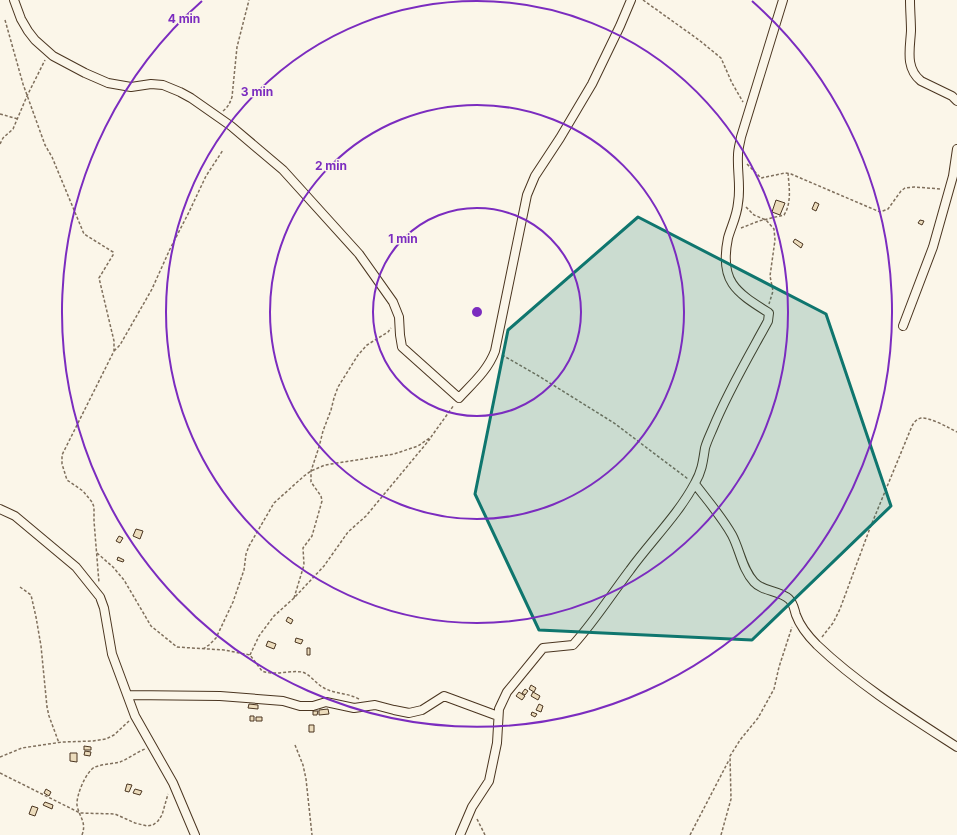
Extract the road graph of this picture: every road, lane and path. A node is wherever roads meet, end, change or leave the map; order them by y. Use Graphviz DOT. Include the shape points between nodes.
graph roads {
  1 [pos="14,0"];
  2 [pos="249,0"];
  3 [pos="630,0"];
  4 [pos="643,0"];
  5 [pos="783,0"];
  6 [pos="910,0"];
  7 [pos="5,20"];
  8 [pos="49,53"];
  9 [pos="27,96"];
  10 [pos="957,101"];
  11 [pos="0,114"];
  12 [pos="215,114"];
  13 [pos="748,114"];
  14 [pos="18,119"];
  15 [pos="0,144"];
  16 [pos="223,150"];
  17 [pos="957,150"];
  18 [pos="738,156"];
  19 [pos="788,173"];
  20 [pos="949,194"];
  21 [pos="739,198"];
  22 [pos="766,220"];
  23 [pos="730,232"];
  24 [pos="769,313"];
  25 [pos="399,316"];
  26 [pos="903,326"];
  27 [pos="114,351"];
  28 [pos="495,351"];
  29 [pos="459,398"];
  30 [pos="957,432"];
  31 [pos="431,438"];
  32 [pos="311,471"];
  33 [pos="695,484"];
  34 [pos="0,509"];
  35 [pos="96,553"];
  36 [pos="20,587"];
  37 [pos="100,597"];
  38 [pos="294,598"];
  39 [pos="796,616"];
  40 [pos="816,644"];
  41 [pos="203,649"];
  42 [pos="250,655"];
  43 [pos="128,695"];
  44 [pos="367,705"];
  45 [pos="136,716"];
  46 [pos="498,716"];
  47 [pos="59,743"];
  48 [pos="295,745"];
  49 [pos="957,747"];
  50 [pos="155,750"];
  51 [pos="0,757"];
  52 [pos="729,759"];
  53 [pos="0,774"];
  54 [pos="172,781"];
  55 [pos="472,807"];
  56 [pos="80,813"];
  57 [pos="82,835"];
  58 [pos="195,835"];
  59 [pos="312,835"];
  60 [pos="460,835"];
  61 [pos="484,835"];
  62 [pos="690,835"];
  63 [pos="721,835"];
  1 -- 8 [label="street" via="28,30"];
  2 -- 12 [label="path" via="237,47 230,103 227,108"];
  3 -- 28 [label="street" via="592,84 535,176 527,195"];
  4 -- 13 [label="path" via="721,58"];
  5 -- 13 [label="street"];
  6 -- 10 [label="street" via="909,58 912,69 921,81"];
  7 -- 9 [label="path"];
  8 -- 9 [label="path"];
  8 -- 12 [label="street" via="108,83 131,87 163,85 191,98"];
  9 -- 14 [label="path"];
  9 -- 27 [label="path" via="45,145 84,234 114,252 99,280 114,341"];
  11 -- 14 [label="path"];
  12 -- 25 [label="street" via="283,170 360,254 393,302"];
  13 -- 18 [label="street"];
  14 -- 15 [label="path"];
  16 -- 27 [label="path" via="206,176 149,296"];
  17 -- 20 [label="street"];
  18 -- 19 [label="path" via="761,178"];
  18 -- 21 [label="street"];
  19 -- 20 [label="path" via="880,212 888,209 902,191 909,187 938,188"];
  19 -- 22 [label="path" via="787,211 782,216"];
  20 -- 26 [label="street" via="933,246"];
  21 -- 22 [label="path" via="754,215"];
  21 -- 23 [label="street"];
  22 -- 23 [label="path"];
  22 -- 24 [label="path" via="775,234 770,269 773,291"];
  23 -- 24 [label="street" via="725,259 730,281 738,292"];
  24 -- 33 [label="street" via="768,321 713,427"];
  25 -- 29 [label="street" via="402,347"];
  25 -- 32 [label="path" via="388,332 362,350 338,387"];
  27 -- 35 [label="path" via="62,455 67,480 83,491 94,507"];
  28 -- 29 [label="street" via="484,372"];
  28 -- 33 [label="path" via="614,423"];
  29 -- 31 [label="path"];
  30 -- 40 [label="path" via="922,418 916,420 912,426 872,521 840,609 833,623"];
  31 -- 32 [label="path" via="418,446 394,454 325,465"];
  31 -- 38 [label="path"];
  32 -- 38 [label="path" via="311,482 322,501 312,536 304,544 303,571"];
  32 -- 41 [label="path" via="274,503 248,546 244,570 228,614 216,638"];
  33 -- 39 [label="street" via="732,535 746,571 755,583 783,594 791,600"];
  33 -- 46 [label="street" via="586,631 573,645 543,648 507,692 498,709"];
  34 -- 37 [label="street" via="15,516 76,566"];
  35 -- 37 [label="path"];
  35 -- 41 [label="path" via="124,580 151,626 177,646"];
  36 -- 47 [label="path" via="31,595 41,646 47,707"];
  37 -- 43 [label="street" via="112,654"];
  38 -- 42 [label="path" via="274,616 259,636"];
  39 -- 40 [label="street"];
  39 -- 52 [label="path" via="774,689 761,713 731,752"];
  40 -- 49 [label="street" via="864,684"];
  41 -- 42 [label="path"];
  42 -- 44 [label="path" via="262,671 273,674 304,673 323,688 355,697"];
  43 -- 44 [label="street" via="220,696 283,701 300,706 326,702 354,708"];
  43 -- 45 [label="street"];
  44 -- 46 [label="street" via="409,713 417,712 444,696"];
  45 -- 47 [label="path" via="106,739"];
  45 -- 50 [label="street"];
  46 -- 55 [label="street" via="497,743 489,781"];
  47 -- 51 [label="path" via="22,748"];
  48 -- 59 [label="path" via="306,779"];
  50 -- 54 [label="street"];
  50 -- 56 [label="path" via="143,750 119,762 95,767 82,785 77,801"];
  52 -- 62 [label="path"];
  52 -- 63 [label="path" via="731,799"];
  53 -- 56 [label="path"];
  54 -- 56 [label="path" via="162,815 153,825 142,825 115,814"];
  54 -- 58 [label="street"];
  55 -- 60 [label="street"];
  55 -- 61 [label="path"];
  56 -- 57 [label="path" via="84,824"];
}
